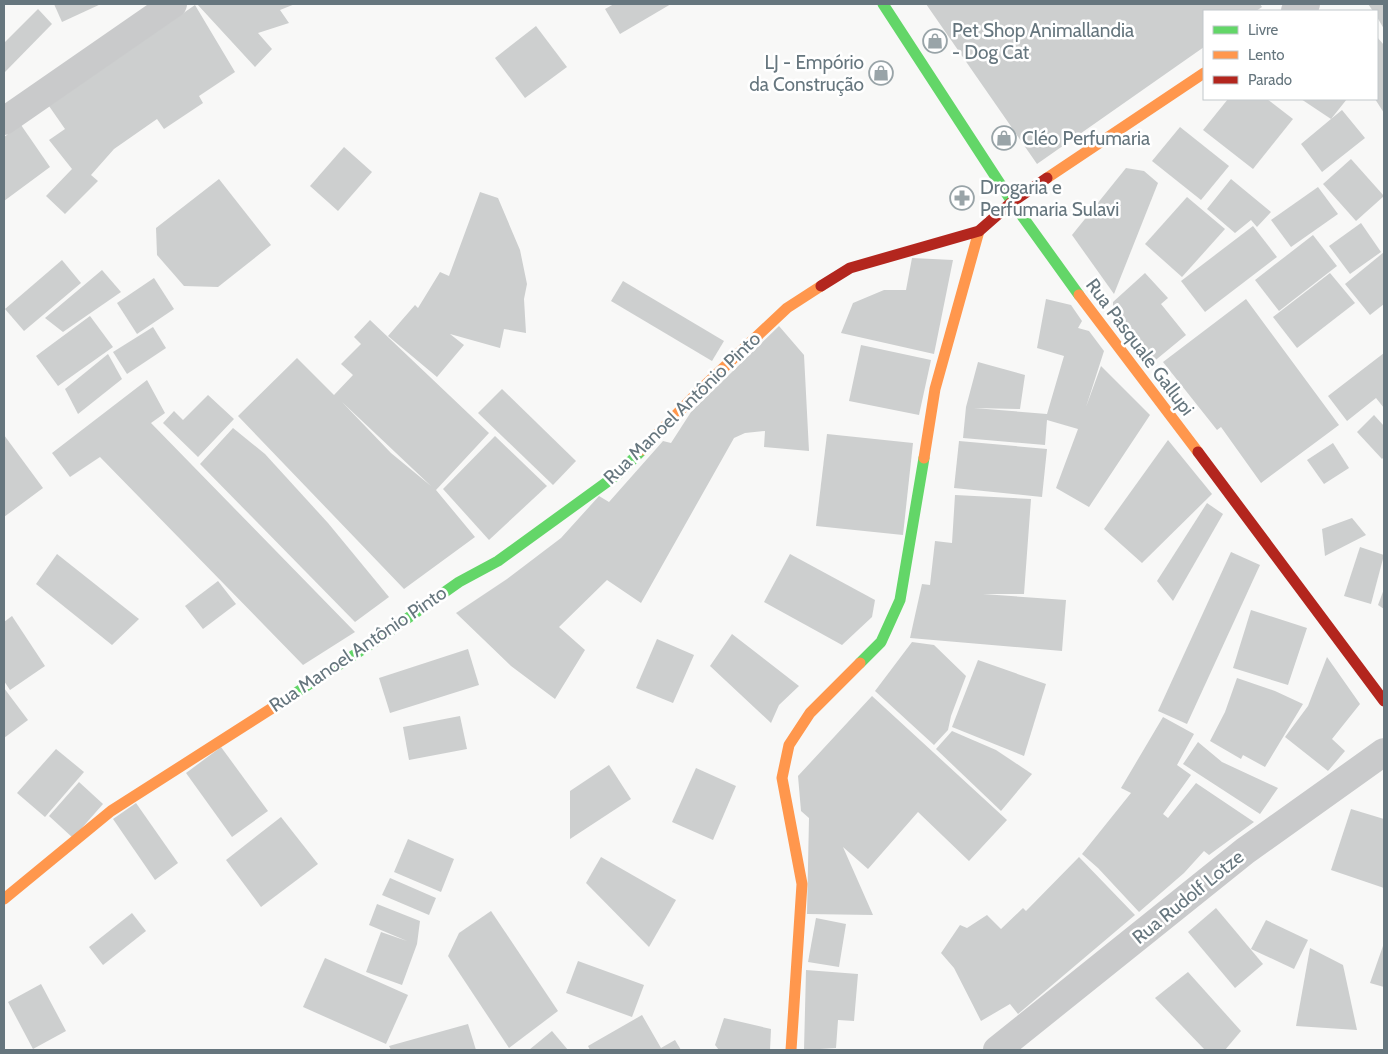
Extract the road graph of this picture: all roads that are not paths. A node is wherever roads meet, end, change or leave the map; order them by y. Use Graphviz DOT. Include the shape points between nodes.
graph roads {
  1 [pos="172,4"];
  2 [pos="883,4"];
  3 [pos="1203,74"];
  4 [pos="4,121"];
  5 [pos="1012,202"];
  6 [pos="979,231"];
  7 [pos="1384,701"];
  8 [pos="1384,752"];
  9 [pos="4,899"];
  10 [pos="791,1050"];
  11 [pos="997,1050"];
  1 -- 4 [label="street"];
  2 -- 5 [label="street, Rua Pasquale Gallupi"];
  3 -- 5 [label="street, Rua Manoel Antônio Pinto"];
  5 -- 6 [label="street, Rua Manoel Antônio Pinto"];
  5 -- 7 [label="street, Rua Pasquale Gallupi"];
  6 -- 9 [label="street, Rua Manoel Antônio Pinto" via="850,268 787,308 618,474 498,561 459,582 371,644 111,811"];
  6 -- 10 [label="street" via="935,389 900,600 881,642 810,713 789,745 782,778 802,884"];
  8 -- 11 [label="street, Rua Rudolf Lotze" via="1245,851"];
}
